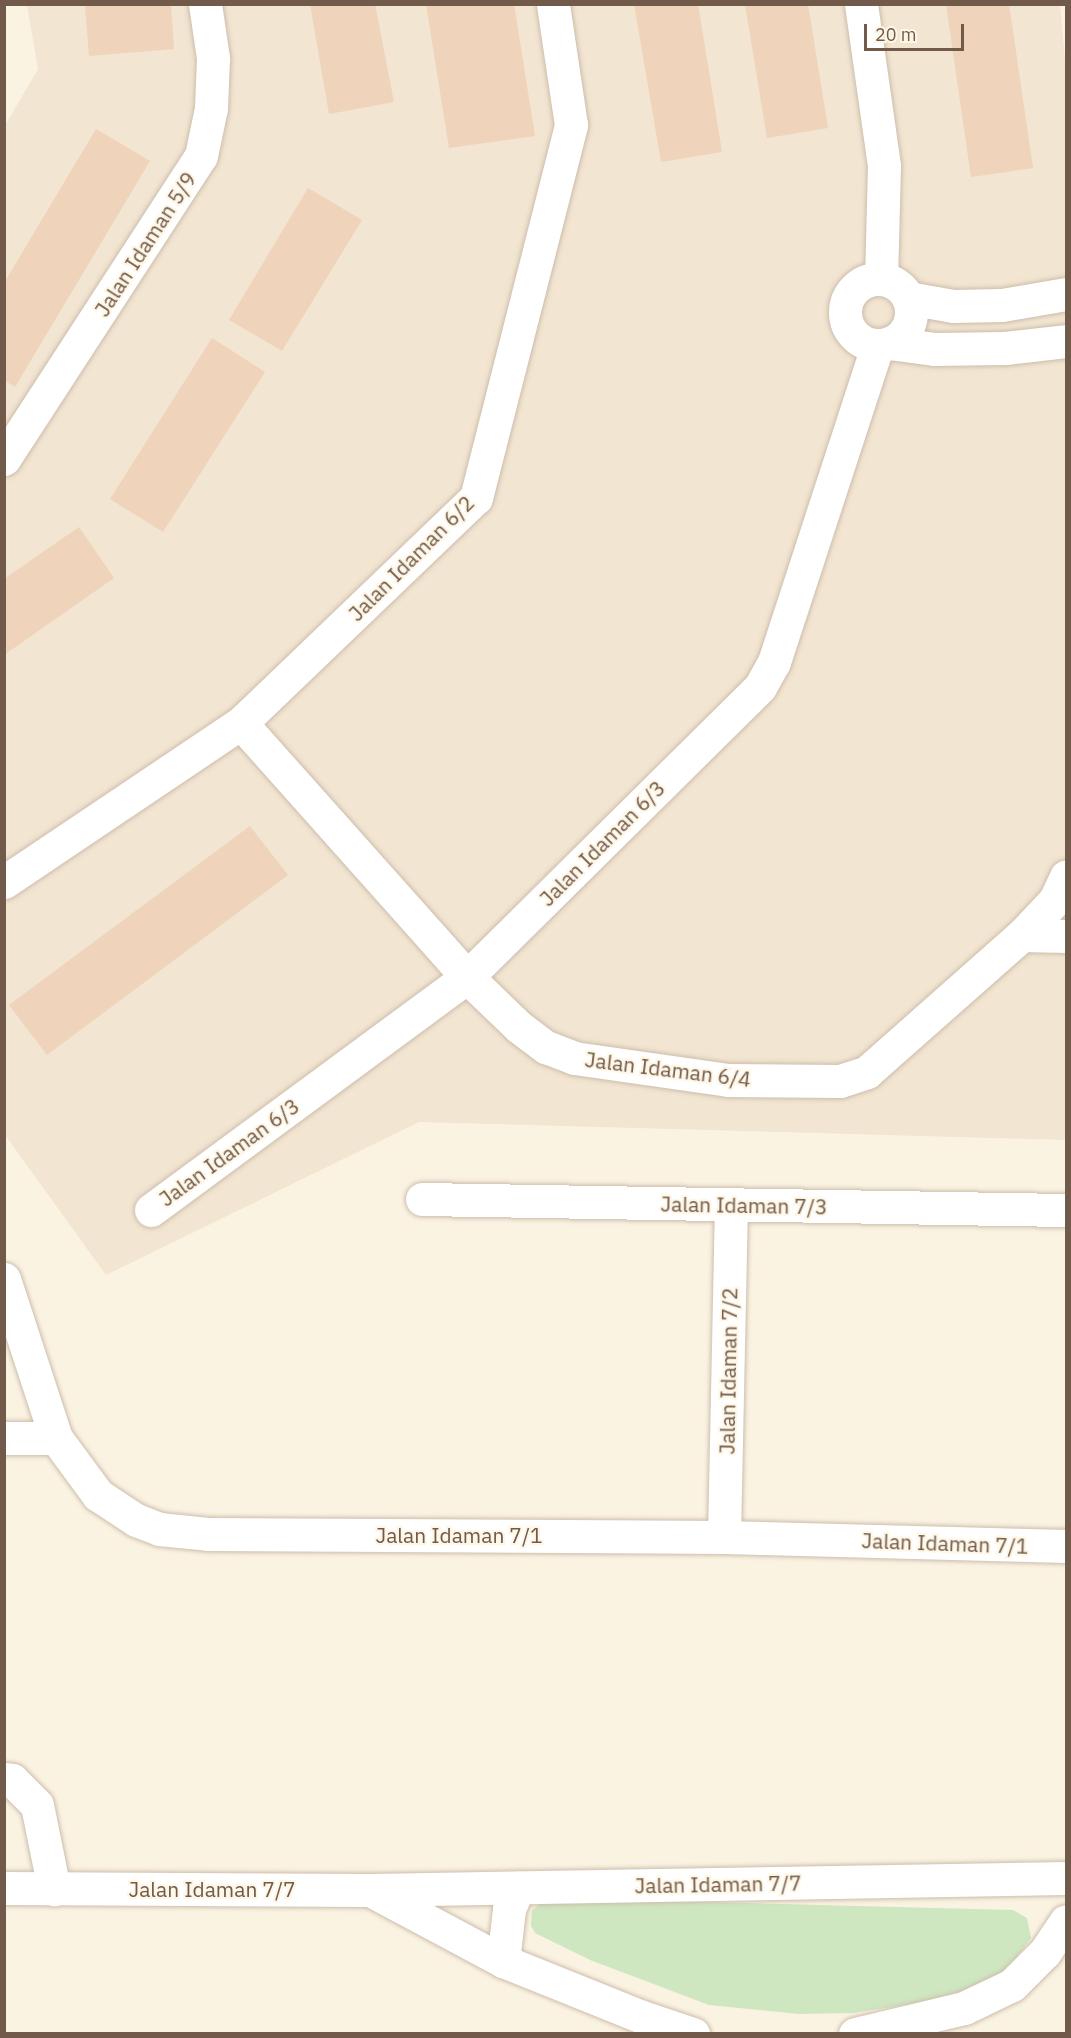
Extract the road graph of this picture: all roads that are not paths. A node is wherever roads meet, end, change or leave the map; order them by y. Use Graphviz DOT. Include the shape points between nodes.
graph roads {
  1 [pos="205,4"];
  2 [pos="553,4"];
  3 [pos="861,4"];
  4 [pos="881,279"];
  5 [pos="1066,294"];
  6 [pos="908,298"];
  7 [pos="1066,341"];
  8 [pos="883,344"];
  9 [pos="4,459"];
  10 [pos="241,723"];
  11 [pos="1066,876"];
  12 [pos="4,882"];
  13 [pos="1022,935"];
  14 [pos="1066,936"];
  15 [pos="467,977"];
  16 [pos="422,1199"];
  17 [pos="731,1205"];
  18 [pos="151,1210"];
  19 [pos="1066,1210"];
  20 [pos="4,1279"];
  21 [pos="4,1438"];
  22 [pos="56,1438"];
  23 [pos="724,1537"];
  24 [pos="1066,1546"];
  25 [pos="4,1779"];
  26 [pos="1066,1878"];
  27 [pos="4,1888"];
  28 [pos="54,1888"];
  29 [pos="518,1888"];
  30 [pos="370,1890"];
  31 [pos="1066,1921"];
  32 [pos="504,1961"];
  33 [pos="693,2034"];
  34 [pos="855,2034"];
  1 -- 9 [label="street, Jalan Idaman 5/9" via="213,58 211,108 201,156"];
  2 -- 10 [label="street, Jalan Idaman 6/2" via="571,125 476,498"];
  3 -- 4 [label="street" via="884,166"];
  4 -- 6 [label="street" via="902,289"];
  4 -- 8 [label="street" via="861,284 847,300 845,310 851,331 858,339"];
  5 -- 6 [label="street" via="1002,305 952,306"];
  6 -- 8 [label="street" via="911,320 907,330"];
  7 -- 8 [label="street" via="1005,348 934,349"];
  8 -- 15 [label="street, Jalan Idaman 6/3" via="767,677"];
  10 -- 12 [label="street, Jalan Idaman 6/2"];
  10 -- 15 [label="street, Jalan Idaman 6/4"];
  11 -- 13 [label="street, Jalan Idaman 6/4" via="1055,900"];
  13 -- 14 [label="street"];
  13 -- 15 [label="street, Jalan Idaman 6/4" via="894,1051 867,1072 840,1081 728,1080 574,1058 546,1047 528,1034"];
  15 -- 18 [label="street, Jalan Idaman 6/3"];
  16 -- 17 [label="street, Jalan Idaman 7/3"];
  17 -- 19 [label="street, Jalan Idaman 7/3"];
  17 -- 23 [label="street, Jalan Idaman 7/2"];
  20 -- 22 [label="street, Jalan Idaman 7/1"];
  21 -- 22 [label="street"];
  22 -- 23 [label="street, Jalan Idaman 7/1" via="98,1495 136,1520 159,1528 208,1534"];
  23 -- 24 [label="street, Jalan Idaman 7/1"];
  25 -- 28 [label="street" via="12,1780 37,1805"];
  26 -- 29 [label="street, Jalan Idaman 7/7"];
  27 -- 28 [label="street, Jalan Idaman 7/7"];
  28 -- 30 [label="street, Jalan Idaman 7/7"];
  29 -- 30 [label="street, Jalan Idaman 7/7"];
  29 -- 32 [label="street" via="509,1909"];
  30 -- 32 [label="street, Jalan Idaman 7/7"];
  31 -- 34 [label="street" via="1045,1952 1012,1985 964,2008"];
  32 -- 33 [label="street, Jalan Idaman 7/7"];
}
